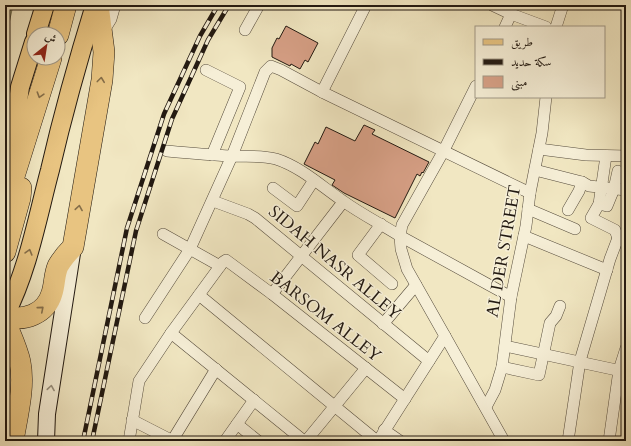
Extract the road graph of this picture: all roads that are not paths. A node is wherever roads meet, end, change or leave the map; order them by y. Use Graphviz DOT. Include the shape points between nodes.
graph roads {
  1 [pos="45,5"];
  2 [pos="66,5"];
  3 [pos="96,5"];
  4 [pos="115,5"];
  5 [pos="259,5"];
  6 [pos="366,5"];
  7 [pos="492,5"];
  8 [pos="563,5"];
  9 [pos="509,10"];
  10 [pos="38,26"];
  11 [pos="60,26"];
  12 [pos="505,26"];
  13 [pos="544,26"];
  14 [pos="556,26"];
  15 [pos="245,30"];
  16 [pos="102,34"];
  17 [pos="26,66"];
  18 [pos="48,66"];
  19 [pos="206,70"];
  20 [pos="475,88"];
  21 [pos="322,92"];
  22 [pos="546,98"];
  23 [pos="538,149"];
  24 [pos="167,151"];
  25 [pos="443,152"];
  26 [pos="212,155"];
  27 [pos="232,156"];
  28 [pos="606,156"];
  29 [pos="626,156"];
  30 [pos="18,163"];
  31 [pos="534,170"];
  32 [pos="618,171"];
  33 [pos="314,180"];
  34 [pos="582,182"];
  35 [pos="601,187"];
  36 [pos="273,188"];
  37 [pos="614,189"];
  38 [pos="626,190"];
  39 [pos="5,192"];
  40 [pos="530,193"];
  41 [pos="213,201"];
  42 [pos="344,202"];
  43 [pos="599,204"];
  44 [pos="5,205"];
  45 [pos="528,209"];
  46 [pos="568,210"];
  47 [pos="381,224"];
  48 [pos="575,229"];
  49 [pos="163,234"];
  50 [pos="400,236"];
  51 [pos="524,236"];
  52 [pos="622,240"];
  53 [pos="73,247"];
  54 [pos="190,249"];
  55 [pos="5,252"];
  56 [pos="300,256"];
  57 [pos="223,263"];
  58 [pos="607,270"];
  59 [pos="392,284"];
  60 [pos="416,285"];
  61 [pos="272,294"];
  62 [pos="199,295"];
  63 [pos="511,297"];
  64 [pos="560,306"];
  65 [pos="5,316"];
  66 [pos="145,318"];
  67 [pos="5,321"];
  68 [pos="383,324"];
  69 [pos="171,333"];
  70 [pos="446,336"];
  71 [pos="505,346"];
  72 [pos="626,348"];
  73 [pos="543,355"];
  74 [pos="429,362"];
  75 [pos="580,362"];
  76 [pos="502,367"];
  77 [pos="366,368"];
  78 [pos="216,369"];
  79 [pos="622,371"];
  80 [pos="405,399"];
  81 [pos="254,400"];
  82 [pos="335,406"];
  83 [pos="486,407"];
  84 [pos="47,414"];
  85 [pos="132,420"];
  86 [pos="237,424"];
  87 [pos="384,430"];
  88 [pos="13,441"];
  89 [pos="38,441"];
  90 [pos="46,441"];
  91 [pos="129,441"];
  92 [pos="172,441"];
  93 [pos="225,441"];
  94 [pos="258,441"];
  95 [pos="305,441"];
  96 [pos="377,441"];
  97 [pos="400,441"];
  98 [pos="504,441"];
  99 [pos="568,441"];
  100 [pos="609,441"];
  1 -- 10 [label="main road"];
  2 -- 11 [label="highway"];
  3 -- 16 [label="highway"];
  65 -- 3 [label="main road, one-way" via="28,257 64,110"];
  4 -- 16 [label="street"];
  5 -- 15 [label="street"];
  6 -- 21 [label="street"];
  7 -- 9 [label="street"];
  8 -- 14 [label="street"];
  9 -- 12 [label="street"];
  9 -- 13 [label="street"];
  53 -- 16 [label="highway, one-way" via="102,80"];
  17 -- 39 [label="main road" via="20,86"];
  18 -- 30 [label="highway, one-way"];
  19 -- 26 [label="street" via="240,87"];
  20 -- 25 [label="street"];
  21 -- 25 [label="street"];
  21 -- 27 [label="street" via="271,66 265,72"];
  22 -- 23 [label="street, AL DER STREET"];
  23 -- 28 [label="street"];
  23 -- 31 [label="street, AL DER STREET"];
  24 -- 26 [label="street"];
  25 -- 40 [label="street"];
  25 -- 50 [label="street" via="402,225"];
  26 -- 27 [label="street"];
  27 -- 33 [label="street" via="262,156 276,160 296,168"];
  27 -- 41 [label="street"];
  28 -- 29 [label="street"];
  28 -- 35 [label="street"];
  30 -- 44 [label="highway"];
  30 -- 55 [label="highway" via="21,178 20,198"];
  31 -- 34 [label="street"];
  31 -- 40 [label="street, AL DER STREET"];
  32 -- 37 [label="street"];
  33 -- 36 [label="street" via="297,206"];
  33 -- 42 [label="street"];
  34 -- 35 [label="street" via="589,186"];
  34 -- 46 [label="street"];
  35 -- 37 [label="street"];
  35 -- 43 [label="street"];
  37 -- 38 [label="street"];
  37 -- 43 [label="street" via="606,207"];
  40 -- 45 [label="street, AL DER STREET"];
  41 -- 54 [label="street"];
  41 -- 56 [label="street, SIDAH NASR ALLEY" via="252,216"];
  42 -- 47 [label="street"];
  42 -- 56 [label="street"];
  43 -- 52 [label="street" via="591,218 615,230"];
  45 -- 48 [label="street"];
  45 -- 51 [label="street, AL DER STREET"];
  47 -- 50 [label="street"];
  47 -- 59 [label="street" via="358,255"];
  49 -- 54 [label="street, BARSOM ALLEY"];
  50 -- 60 [label="street" via="406,269"];
  50 -- 63 [label="street"];
  51 -- 58 [label="street"];
  51 -- 63 [label="street, AL DER STREET"];
  52 -- 58 [label="street"];
  65 -- 53 [label="highway, one-way" via="25,318 43,308 51,297 58,266"];
  84 -- 53 [label="main road, one-way"];
  54 -- 57 [label="street, BARSOM ALLEY"];
  54 -- 66 [label="street"];
  56 -- 61 [label="street"];
  56 -- 68 [label="street, SIDAH NASR ALLEY"];
  57 -- 61 [label="street, BARSOM ALLEY"];
  57 -- 62 [label="street"];
  58 -- 75 [label="street"];
  60 -- 68 [label="street"];
  60 -- 70 [label="street"];
  61 -- 77 [label="street, BARSOM ALLEY"];
  62 -- 69 [label="street"];
  62 -- 82 [label="street"];
  63 -- 71 [label="street, AL DER STREET"];
  64 -- 73 [label="street" via="550,323"];
  67 -- 88 [label="highway" via="21,372 21,391"];
  68 -- 74 [label="street, SIDAH NASR ALLEY"];
  69 -- 78 [label="street"];
  69 -- 85 [label="street" via="139,381"];
  70 -- 74 [label="street"];
  70 -- 83 [label="street"];
  71 -- 73 [label="street"];
  71 -- 76 [label="street, AL DER STREET"];
  72 -- 79 [label="street"];
  73 -- 75 [label="street"];
  73 -- 76 [label="street" via="538,375"];
  74 -- 80 [label="street"];
  75 -- 79 [label="street"];
  75 -- 99 [label="street"];
  76 -- 83 [label="street, AL DER STREET" via="495,390"];
  77 -- 80 [label="street, BARSOM ALLEY"];
  77 -- 82 [label="street"];
  78 -- 81 [label="street"];
  78 -- 92 [label="street"];
  79 -- 100 [label="street"];
  80 -- 87 [label="street"];
  81 -- 86 [label="street"];
  81 -- 95 [label="street"];
  82 -- 95 [label="street"];
  82 -- 96 [label="street"];
  83 -- 98 [label="street"];
  84 -- 89 [label="main road"];
  84 -- 90 [label="main road"];
  85 -- 91 [label="street"];
  85 -- 92 [label="street"];
  86 -- 93 [label="street"];
  86 -- 94 [label="street"];
  87 -- 96 [label="street"];
  87 -- 97 [label="street"];
}
